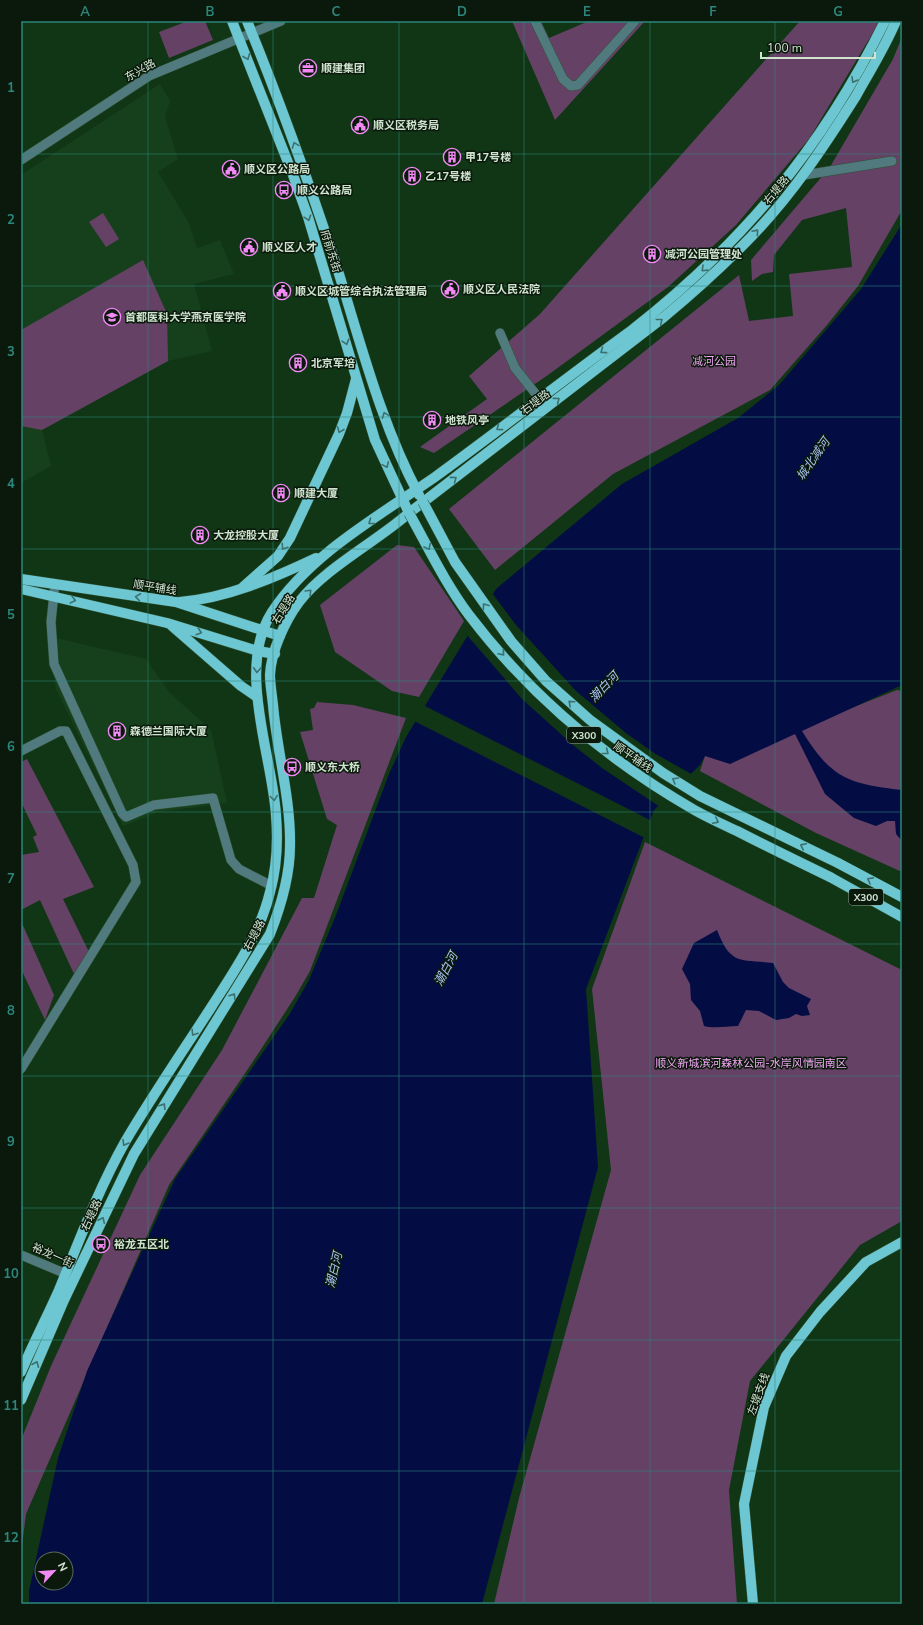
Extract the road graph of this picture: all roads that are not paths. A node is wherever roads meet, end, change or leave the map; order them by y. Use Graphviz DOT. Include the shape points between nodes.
graph roads {
  1 [pos="232,21"];
  2 [pos="247,21"];
  3 [pos="281,21"];
  4 [pos="535,21"];
  5 [pos="635,21"];
  6 [pos="886,21"];
  7 [pos="896,21"];
  8 [pos="252,34"];
  9 [pos="239,39"];
  10 [pos="21,160"];
  11 [pos="892,161"];
  12 [pos="804,174"];
  13 [pos="500,334"];
  14 [pos="356,379"];
  15 [pos="539,398"];
  16 [pos="416,490"];
  17 [pos="402,498"];
  18 [pos="423,502"];
  19 [pos="409,513"];
  20 [pos="330,552"];
  21 [pos="21,579"];
  22 [pos="55,584"];
  23 [pos="243,587"];
  24 [pos="21,589"];
  25 [pos="54,595"];
  26 [pos="176,602"];
  27 [pos="167,623"];
  28 [pos="263,631"];
  29 [pos="280,636"];
  30 [pos="258,651"];
  31 [pos="275,654"];
  32 [pos="257,697"];
  33 [pos="21,751"];
  34 [pos="272,886"];
  35 [pos="902,897"];
  36 [pos="902,917"];
  37 [pos="21,1069"];
  38 [pos="902,1242"];
  39 [pos="21,1254"];
  40 [pos="65,1273"];
  41 [pos="75,1278"];
  42 [pos="21,1372"];
  43 [pos="21,1400"];
  44 [pos="753,1604"];
  1 -- 9 [label="main road, 府前东街"];
  2 -- 8 [label="main road, 府前东街"];
  3 -- 8 [label="street, 东兴路"];
  4 -- 5 [label="street" via="563,79 571,86 578,85"];
  6 -- 15 [label="main road, 右堤路, one-way" via="818,138 748,225 664,305"];
  7 -- 12 [label="main road, 右堤路" via="858,91"];
  8 -- 9 [label="street, 东兴路"];
  16 -- 8 [label="main road, 府前东街, one-way" via="380,401 305,170"];
  9 -- 10 [label="street, 东兴路" via="149,76"];
  9 -- 14 [label="main road, 府前东街, one-way" via="308,217"];
  11 -- 12 [label="street"];
  18 -- 12 [label="main road, 右堤路, one-way" via="664,318 752,236"];
  13 -- 15 [label="street" via="515,368"];
  14 -- 17 [label="main road, 府前东街, one-way" via="375,440"];
  14 -- 23 [label="main road, one-way" via="347,413 290,538 278,556"];
  15 -- 16 [label="main road, 右堤路, one-way"];
  16 -- 17 [label="main road, 右堤路"];
  16 -- 18 [label="main road, 府前东街"];
  17 -- 19 [label="main road, 府前东街"];
  17 -- 20 [label="main road, 右堤路, one-way"];
  18 -- 19 [label="main road, 右堤路"];
  35 -- 18 [label="main road, 顺平辅线 / X300, one-way, bridge" via="700,796 663,773 590,720 546,681 511,641 455,562"];
  29 -- 19 [label="main road, 右堤路, one-way" via="286,621 300,601 321,580"];
  19 -- 36 [label="main road, 顺平辅线 / X300, one-way, bridge" via="469,615 528,683 567,721 607,754 693,809 830,877"];
  20 -- 23 [label="main road" via="290,571"];
  20 -- 28 [label="main road, 右堤路" via="301,576 286,593"];
  21 -- 22 [label="main road, 顺平辅线"];
  22 -- 25 [label="street"];
  26 -- 22 [label="main road, 顺平辅线, one-way"];
  23 -- 26 [label="main road" via="213,597"];
  24 -- 25 [label="main road"];
  25 -- 27 [label="main road, one-way"];
  25 -- 34 [label="street" via="51,622 54,664 122,813 126,817 154,805 213,798 231,860 239,869"];
  26 -- 28 [label="main road, 顺平辅线"];
  27 -- 30 [label="main road, one-way"];
  27 -- 32 [label="main road"];
  28 -- 29 [label="main road, 顺平辅线"];
  28 -- 30 [label="main road, 右堤路"];
  29 -- 31 [label="main road, 右堤路"];
  30 -- 31 [label="main road"];
  30 -- 32 [label="main road, 右堤路, one-way"];
  41 -- 31 [label="main road, 右堤路, one-way" via="134,1154 270,934 281,906 290,846 288,805 274,720 270,674"];
  32 -- 34 [label="main road, 右堤路, one-way" via="276,814 277,854"];
  33 -- 37 [label="street" via="66,730 132,865 136,882"];
  34 -- 40 [label="main road, 右堤路, one-way" via="256,934 236,969 124,1144"];
  38 -- 44 [label="main road, 左堤支线" via="866,1262 820,1312 786,1356 764,1407 744,1504"];
  39 -- 40 [label="street, 裕龙一街"];
  40 -- 41 [label="street, 裕龙一街"];
  40 -- 42 [label="main road, 右堤路"];
  43 -- 41 [label="main road, 右堤路, one-way"];
}
